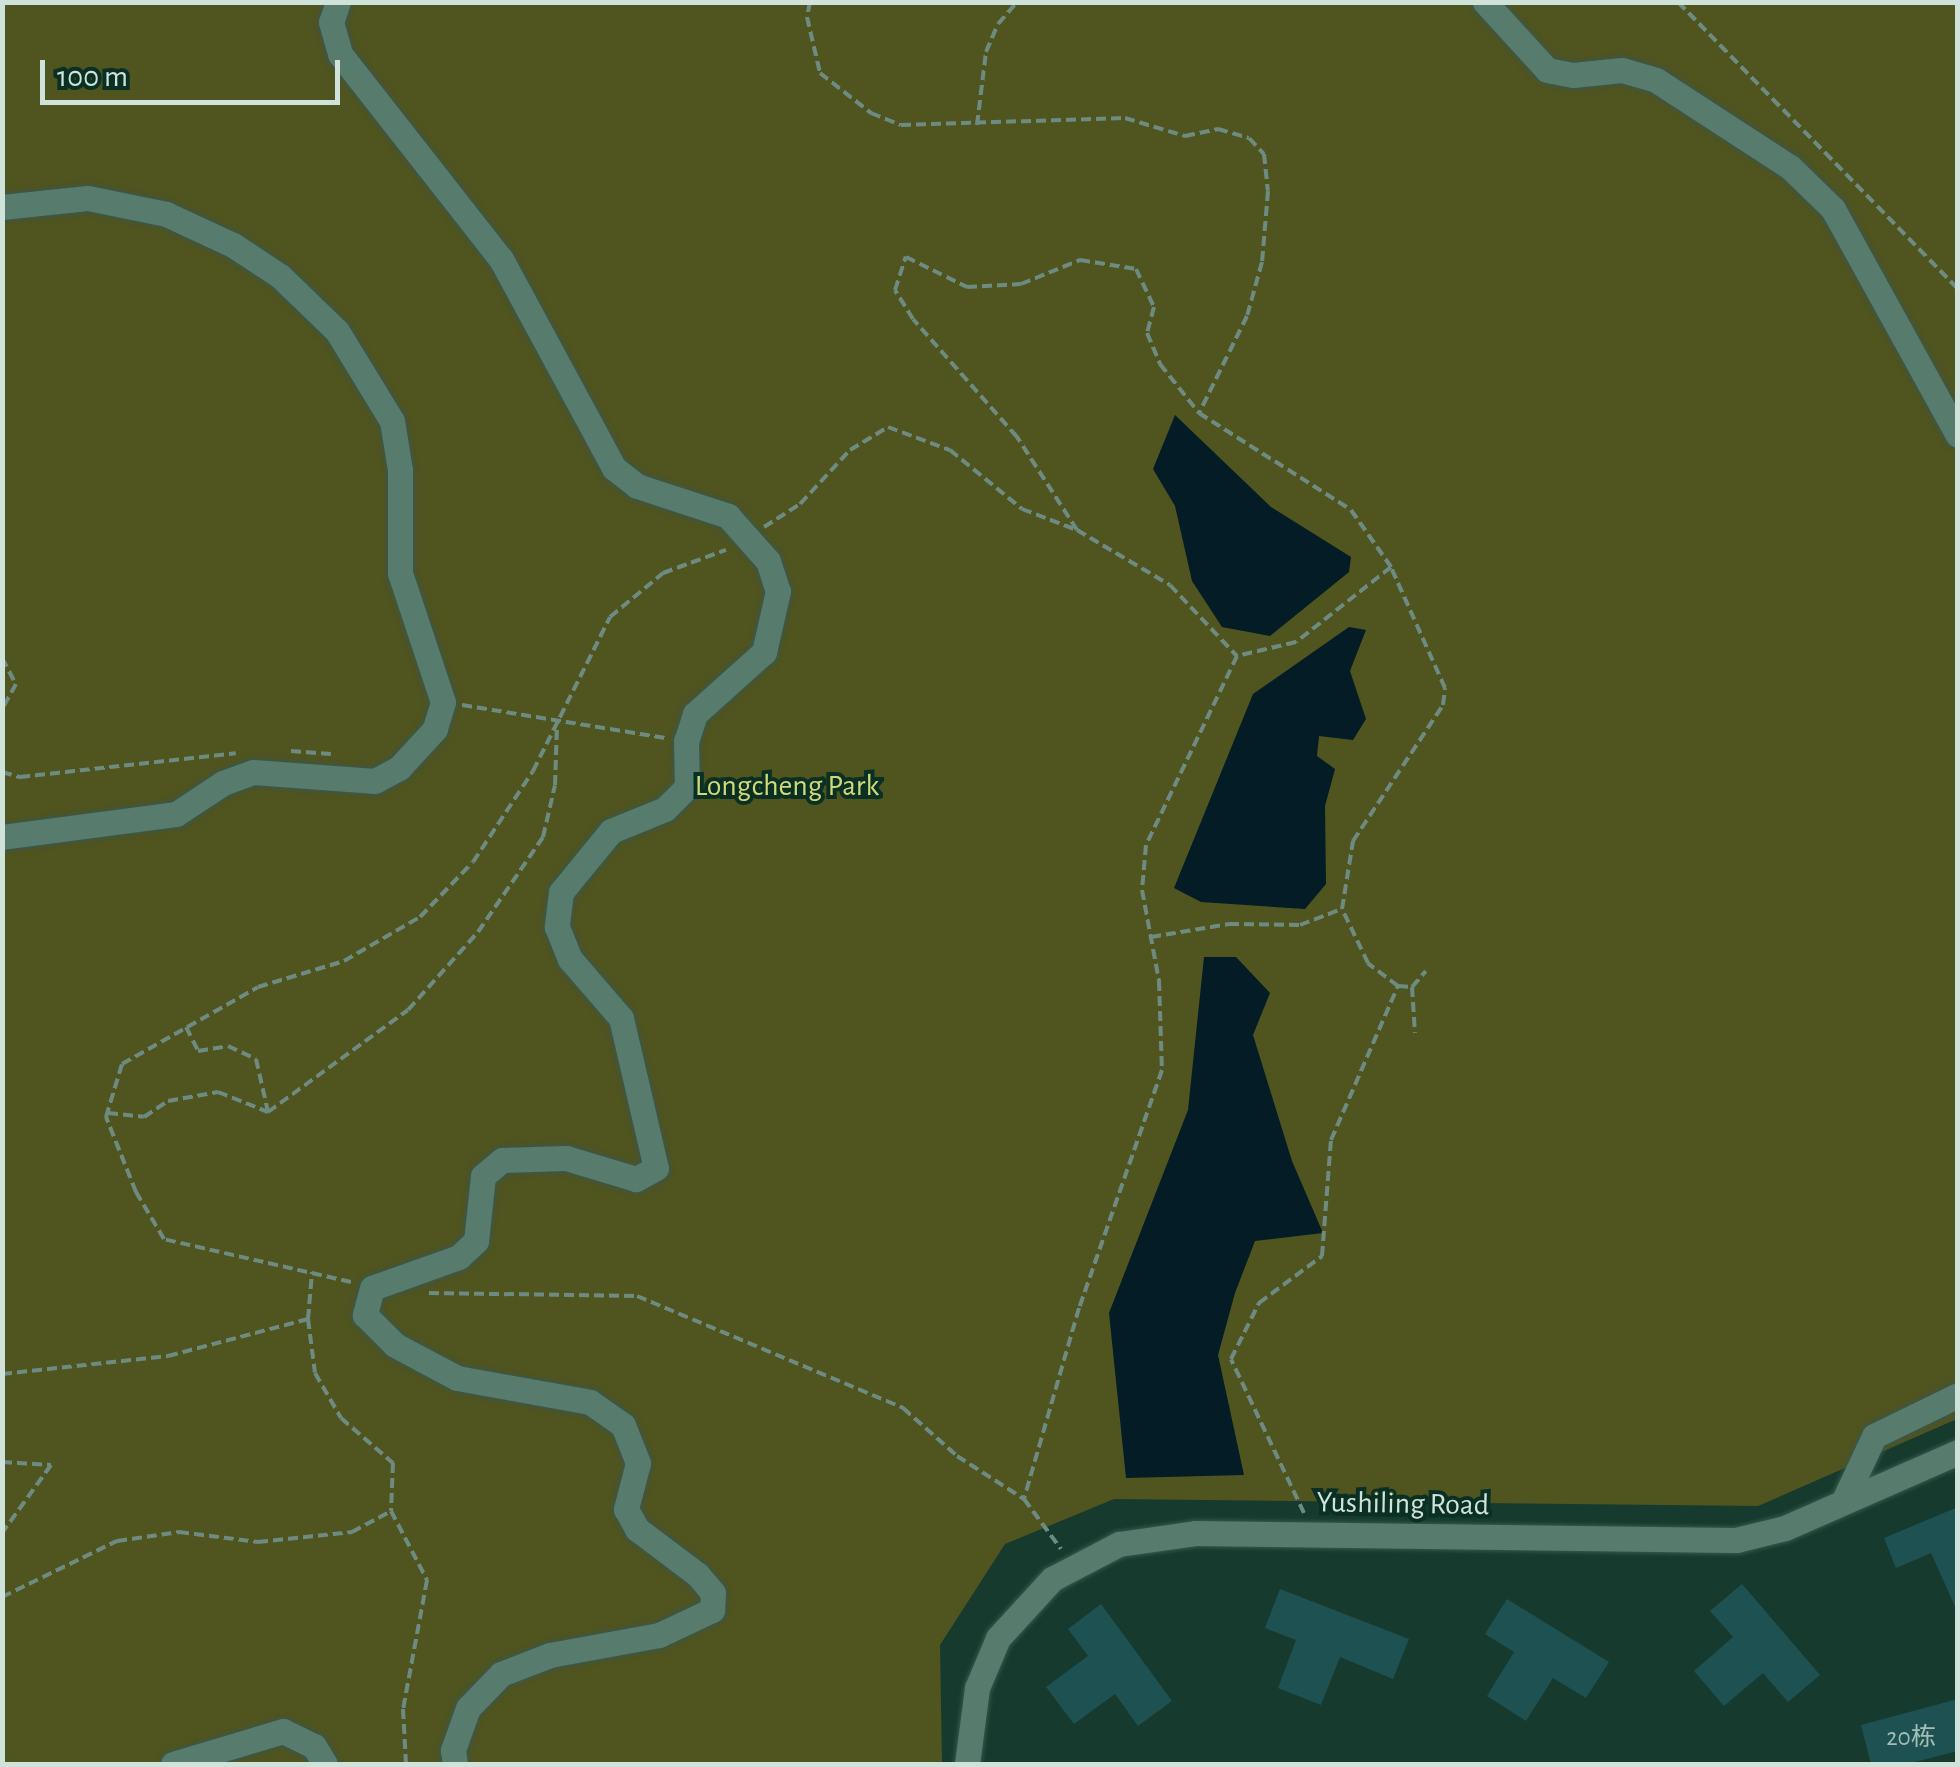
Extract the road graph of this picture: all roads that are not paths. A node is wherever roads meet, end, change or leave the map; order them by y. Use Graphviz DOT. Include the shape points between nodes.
graph roads {
  1 [pos="338,2"];
  2 [pos="1485,2"];
  3 [pos="2,207"];
  4 [pos="1958,435"];
  5 [pos="2,837"];
  6 [pos="1958,1394"];
  7 [pos="1958,1452"];
  8 [pos="1843,1502"];
  9 [pos="173,1764"];
  10 [pos="325,1764"];
  11 [pos="454,1764"];
  12 [pos="967,1764"];
  1 -- 11 [label="street" via="331,22 340,54 501,258 614,468 637,486 728,516 768,561 778,592 764,652 695,714 686,741 687,787 665,810 611,830 562,892 557,926 570,960 621,1018 656,1168 636,1179 566,1158 502,1160 482,1176 476,1241 459,1257 372,1288 365,1314 395,1346 457,1378 590,1402 623,1426 638,1463 626,1510 638,1529 698,1575 713,1594 712,1610 659,1635 550,1655 502,1674 468,1708"];
  2 -- 4 [label="street" via="1547,70 1622,70 1656,80 1790,167 1833,209"];
  3 -- 5 [label="street" via="88,198 166,214 234,244 280,276 337,331 373,380 392,421 400,470 400,573 442,702 436,728 399,768 374,781 252,772 222,782 176,814"];
  6 -- 8 [label="street" via="1874,1436"];
  7 -- 8 [label="street, Yushiling Road"];
  8 -- 12 [label="street, Yushiling Road" via="1760,1536 1710,1542 1144,1537 1062,1572 1014,1615 986,1662"];
  9 -- 10 [label="street" via="283,1731 314,1746"];
}
